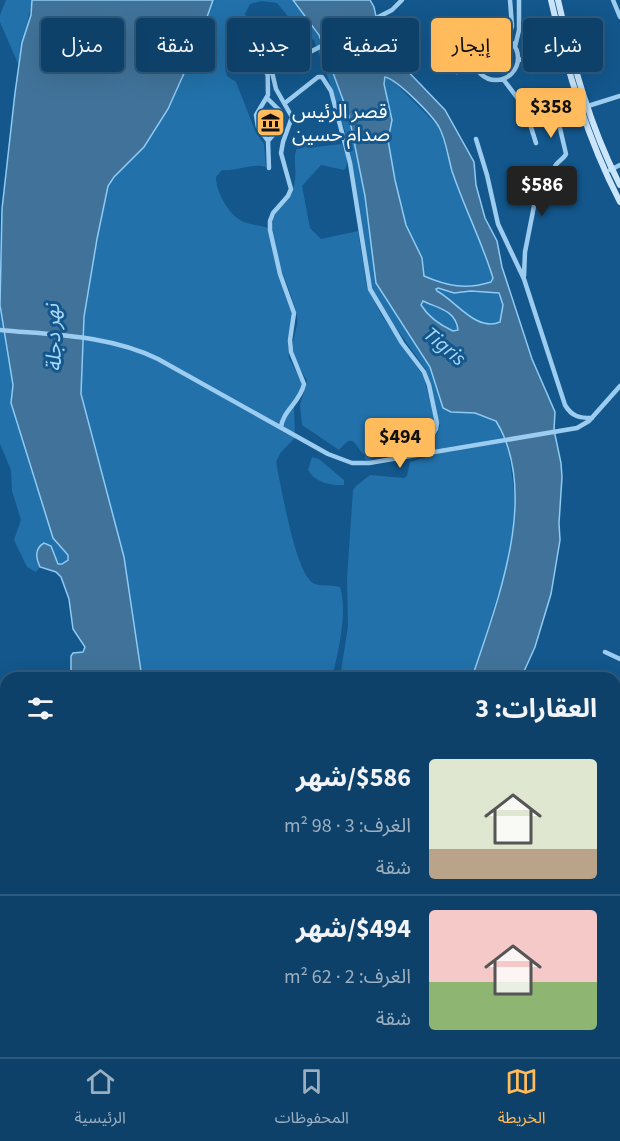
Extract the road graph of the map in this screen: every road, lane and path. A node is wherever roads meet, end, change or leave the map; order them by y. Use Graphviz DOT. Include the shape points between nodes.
graph roads {
  1 [pos="402,0"];
  2 [pos="510,0"];
  3 [pos="519,0"];
  4 [pos="551,0"];
  5 [pos="558,0"];
  6 [pos="613,0"];
  7 [pos="620,17"];
  8 [pos="511,30"];
  9 [pos="511,43"];
  10 [pos="515,47"];
  11 [pos="518,59"];
  12 [pos="523,60"];
  13 [pos="478,72"];
  14 [pos="269,73"];
  15 [pos="504,79"];
  16 [pos="620,96"];
  17 [pos="267,98"];
  18 [pos="285,103"];
  19 [pos="522,104"];
  20 [pos="588,106"];
  21 [pos="476,139"];
  22 [pos="268,141"];
  23 [pos="536,143"];
  24 [pos="620,165"];
  25 [pos="269,168"];
  26 [pos="612,169"];
  27 [pos="605,173"];
  28 [pos="620,185"];
  29 [pos="620,202"];
  30 [pos="524,279"];
  31 [pos="0,330"];
  32 [pos="620,386"];
  33 [pos="592,418"];
  34 [pos="281,428"];
  35 [pos="403,445"];
  36 [pos="605,652"];
  37 [pos="620,658"];
  1 -- 14 [label="street" via="392,10"];
  2 -- 8 [label="street"];
  3 -- 10 [label="street"];
  4 -- 27 [label="main road" via="569,72"];
  5 -- 20 [label="main road"];
  6 -- 7 [label="street"];
  9 -- 10 [label="street"];
  10 -- 11 [label="street"];
  11 -- 12 [label="street"];
  11 -- 15 [label="street"];
  13 -- 15 [label="street" via="493,80"];
  14 -- 17 [label="street"];
  14 -- 18 [label="street"];
  15 -- 19 [label="street"];
  16 -- 20 [label="street"];
  17 -- 22 [label="street" via="256,115 258,127"];
  17 -- 22 [label="street" via="280,111 281,123"];
  18 -- 34 [label="street" via="292,117 281,153 291,189 273,213 270,230 294,313 291,356 304,384"];
  18 -- 35 [label="street" via="318,77 331,91 350,163 370,289 424,372 437,423 432,435"];
  19 -- 23 [label="street"];
  19 -- 30 [label="street" via="544,101 555,107 566,154 555,166 558,183 535,201"];
  20 -- 26 [label="main road"];
  21 -- 30 [label="street" via="498,224"];
  22 -- 25 [label="street"];
  24 -- 26 [label="street"];
  26 -- 27 [label="street"];
  26 -- 28 [label="main road"];
  27 -- 29 [label="main road"];
  30 -- 33 [label="street" via="565,405 574,416"];
  31 -- 34 [label="street" via="127,346"];
  32 -- 33 [label="street"];
  33 -- 34 [label="street" via="577,428 369,463 336,458"];
  36 -- 37 [label="street"];
}
